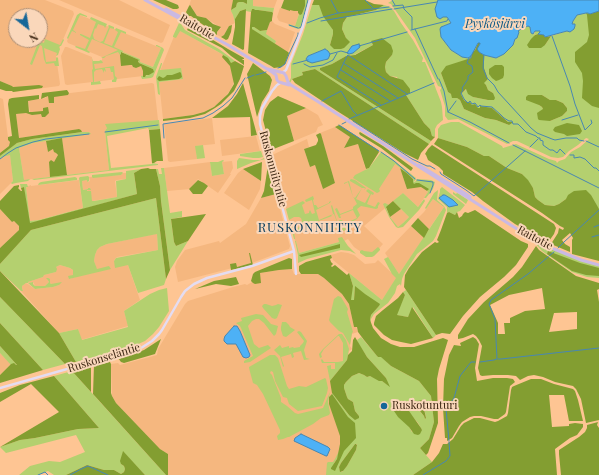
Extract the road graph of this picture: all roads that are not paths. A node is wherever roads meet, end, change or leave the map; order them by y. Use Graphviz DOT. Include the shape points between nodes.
graph roads {
  1 [pos="145,0"];
  2 [pos="310,0"];
  3 [pos="288,63"];
  4 [pos="268,69"];
  5 [pos="281,73"];
  6 [pos="286,78"];
  7 [pos="276,79"];
  8 [pos="281,83"];
  9 [pos="293,86"];
  10 [pos="272,91"];
  11 [pos="294,251"];
  12 [pos="599,265"];
  13 [pos="296,274"];
  14 [pos="0,388"];
  1 -- 4 [label="main road, Raitotie" via="208,32"];
  2 -- 3 [label="street"];
  3 -- 5 [label="street" via="286,70"];
  3 -- 6 [label="street"];
  4 -- 5 [label="main road, Raitotie"];
  4 -- 7 [label="main road, Raitotie"];
  5 -- 6 [label="main road" via="285,74"];
  5 -- 7 [label="main road"];
  6 -- 8 [label="main road" via="285,82"];
  6 -- 9 [label="main road, Raitotie"];
  7 -- 8 [label="main road"];
  7 -- 10 [label="street, Ruskonniityntie"];
  8 -- 9 [label="main road, Raitotie"];
  8 -- 10 [label="street, Ruskonniityntie"];
  9 -- 12 [label="main road, Raitotie" via="466,194 517,229 570,255"];
  10 -- 11 [label="street, Ruskonniityntie" via="262,108 260,124"];
  11 -- 13 [label="street, Ruskonniityntie"];
  11 -- 14 [label="street, Ruskonseläntie" via="194,284 181,297 159,334 142,348"];
}
